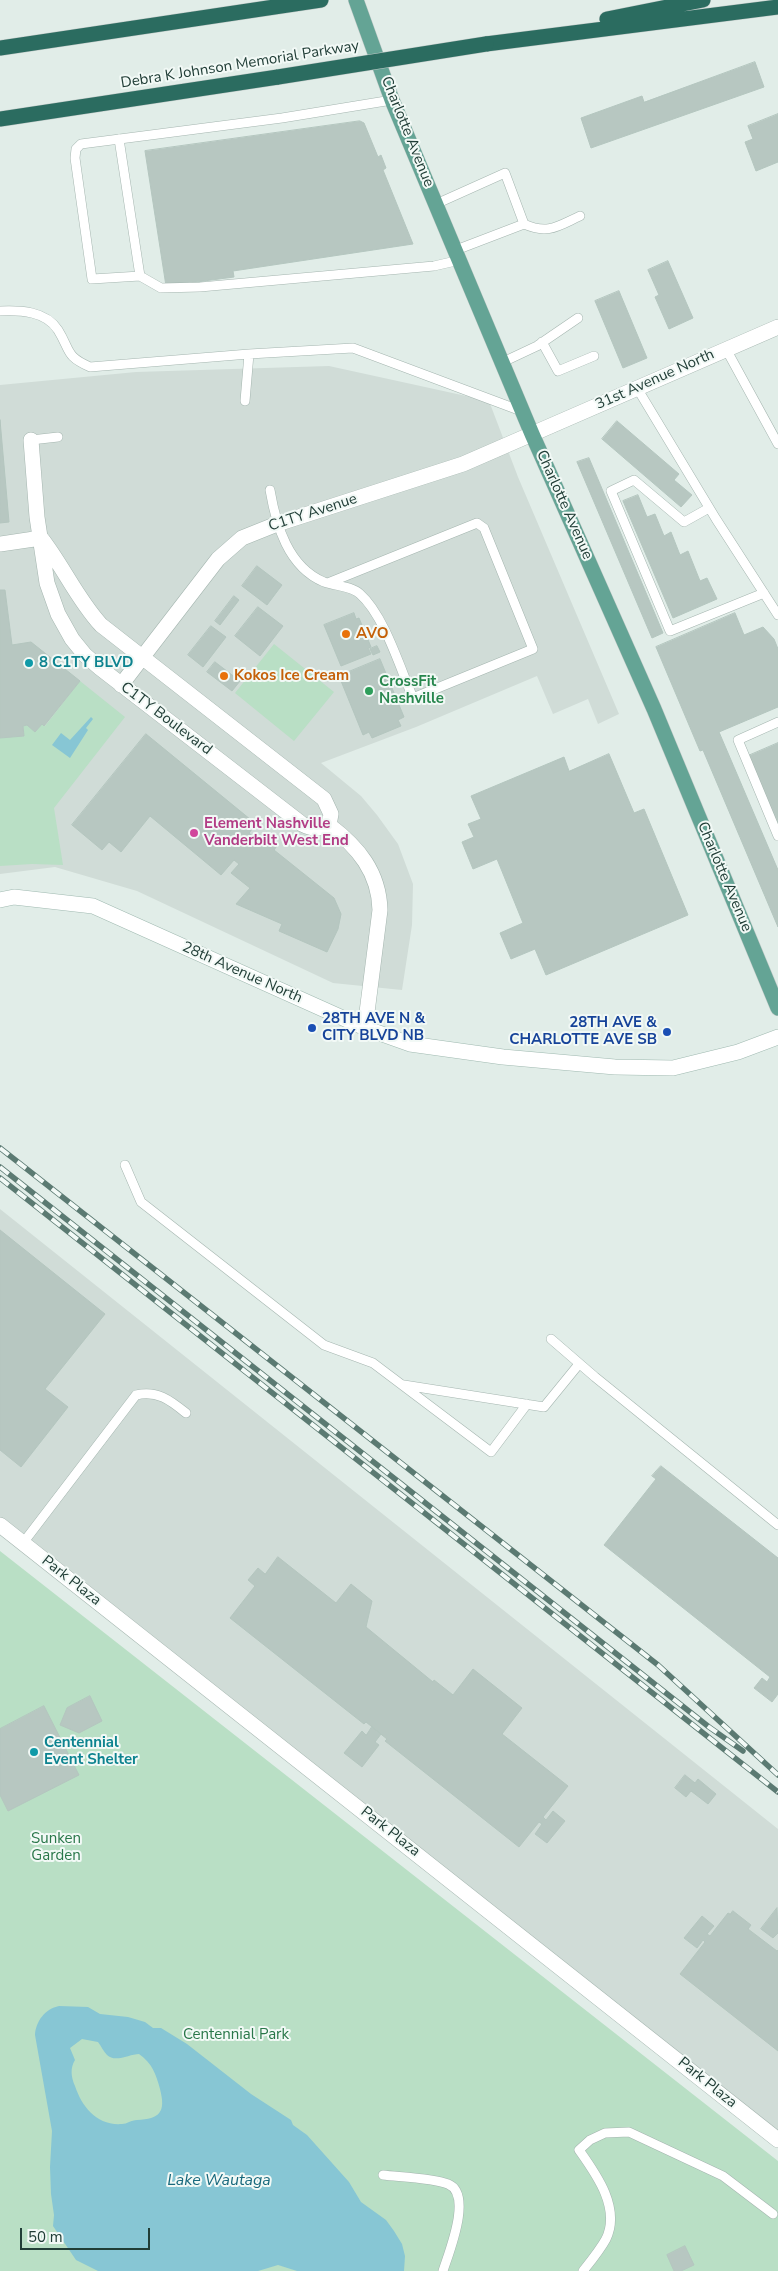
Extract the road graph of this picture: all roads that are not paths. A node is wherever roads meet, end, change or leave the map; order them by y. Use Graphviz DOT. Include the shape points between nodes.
graph roads {
  1 [pos="320,0"];
  2 [pos="356,0"];
  3 [pos="703,0"];
  4 [pos="778,7"];
  5 [pos="486,44"];
  6 [pos="0,48"];
  7 [pos="392,100"];
  8 [pos="0,119"];
  9 [pos="119,139"];
  10 [pos="436,204"];
  11 [pos="580,216"];
  12 [pos="524,224"];
  13 [pos="458,255"];
  14 [pos="140,276"];
  15 [pos="0,311"];
  16 [pos="578,318"];
  17 [pos="778,327"];
  18 [pos="542,342"];
  19 [pos="726,349"];
  20 [pos="249,354"];
  21 [pos="594,356"];
  22 [pos="503,362"];
  23 [pos="637,388"];
  24 [pos="245,400"];
  25 [pos="524,412"];
  26 [pos="532,434"];
  27 [pos="58,437"];
  28 [pos="31,440"];
  29 [pos="778,444"];
  30 [pos="270,490"];
  31 [pos="709,508"];
  32 [pos="277,524"];
  33 [pos="41,538"];
  34 [pos="0,544"];
  35 [pos="328,583"];
  36 [pos="764,593"];
  37 [pos="778,615"];
  38 [pos="141,658"];
  39 [pos="121,685"];
  40 [pos="778,722"];
  41 [pos="329,825"];
  42 [pos="778,836"];
  43 [pos="0,900"];
  44 [pos="778,1008"];
  45 [pos="364,1028"];
  46 [pos="778,1037"];
  47 [pos="125,1165"];
  48 [pos="551,1339"];
  49 [pos="579,1364"];
  50 [pos="403,1385"];
  51 [pos="527,1404"];
  52 [pos="186,1413"];
  53 [pos="0,1525"];
  54 [pos="778,1525"];
  55 [pos="23,1543"];
  56 [pos="778,2140"];
  57 [pos="382,2175"];
  58 [pos="773,2214"];
  59 [pos="444,2271"];
  60 [pos="584,2271"];
  1 -- 6 [label="highway"];
  2 -- 7 [label="main road, Charlotte Avenue"];
  3 -- 5 [label="highway"];
  4 -- 5 [label="highway"];
  5 -- 8 [label="highway, Debra K Johnson Memorial Parkway, bridge"];
  7 -- 9 [label="lane"];
  7 -- 10 [label="main road, Charlotte Avenue"];
  9 -- 14 [label="lane"];
  9 -- 14 [label="lane" via="81,144 74,158 92,279"];
  10 -- 12 [label="lane" via="505,173"];
  10 -- 13 [label="main road, Charlotte Avenue"];
  11 -- 12 [label="lane" via="550,230 538,230"];
  12 -- 13 [label="lane"];
  13 -- 14 [label="lane" via="434,266 200,287 161,288"];
  13 -- 22 [label="main road, Charlotte Avenue"];
  15 -- 20 [label="lane" via="35,312 57,327 74,360 90,367"];
  16 -- 18 [label="lane"];
  17 -- 19 [label="street, 31st Avenue North"];
  18 -- 21 [label="lane" via="558,371"];
  18 -- 22 [label="lane"];
  19 -- 23 [label="street, 31st Avenue North"];
  19 -- 29 [label="lane"];
  20 -- 24 [label="lane"];
  20 -- 25 [label="lane" via="353,348"];
  22 -- 25 [label="main road, Charlotte Avenue"];
  23 -- 26 [label="street, 31st Avenue North"];
  23 -- 31 [label="lane"];
  25 -- 26 [label="main road, Charlotte Avenue"];
  26 -- 32 [label="street, C1TY Avenue" via="463,464"];
  26 -- 44 [label="main road, Charlotte Avenue" via="654,708"];
  27 -- 28 [label="lane"];
  28 -- 33 [label="street, C1TY Boulevard"];
  30 -- 32 [label="lane"];
  31 -- 36 [label="lane"];
  31 -- 36 [label="lane" via="684,522 634,480 612,491 670,631"];
  32 -- 35 [label="lane" via="302,568"];
  32 -- 38 [label="street, C1TY Avenue" via="242,538 226,551"];
  33 -- 34 [label="street"];
  33 -- 38 [label="street, C1TY Boulevard" via="89,612"];
  33 -- 39 [label="street, C1TY Boulevard" via="47,583 66,628 85,655"];
  35 -- 35 [label="lane" via="477,523 484,528 533,649 412,698 375,610 358,592"];
  36 -- 37 [label="lane"];
  38 -- 39 [label="street, C1TY Avenue"];
  38 -- 41 [label="street, C1TY Boulevard" via="324,799 331,814"];
  39 -- 41 [label="street, C1TY Boulevard" via="302,824 312,829"];
  40 -- 42 [label="lane" via="738,740"];
  41 -- 45 [label="street" via="350,841 363,857 378,891 380,910"];
  43 -- 45 [label="street, 28th Avenue North" via="14,897 93,906"];
  45 -- 46 [label="street, 28th Avenue North" via="410,1044 503,1057 615,1067 673,1068 738,1052"];
  47 -- 50 [label="lane" via="141,1202 324,1345 373,1363"];
  48 -- 49 [label="lane"];
  49 -- 51 [label="lane" via="544,1407"];
  49 -- 54 [label="lane"];
  50 -- 51 [label="lane"];
  50 -- 51 [label="lane" via="491,1452"];
  52 -- 55 [label="lane" via="156,1394 136,1395"];
  53 -- 55 [label="street, Park Plaza"];
  55 -- 56 [label="street, Park Plaza"];
  57 -- 59 [label="lane" via="444,2182 456,2190 460,2200 459,2214"];
  58 -- 60 [label="lane" via="739,2187 707,2168 629,2132 605,2133 579,2150 601,2182 610,2219 606,2238"];
}
